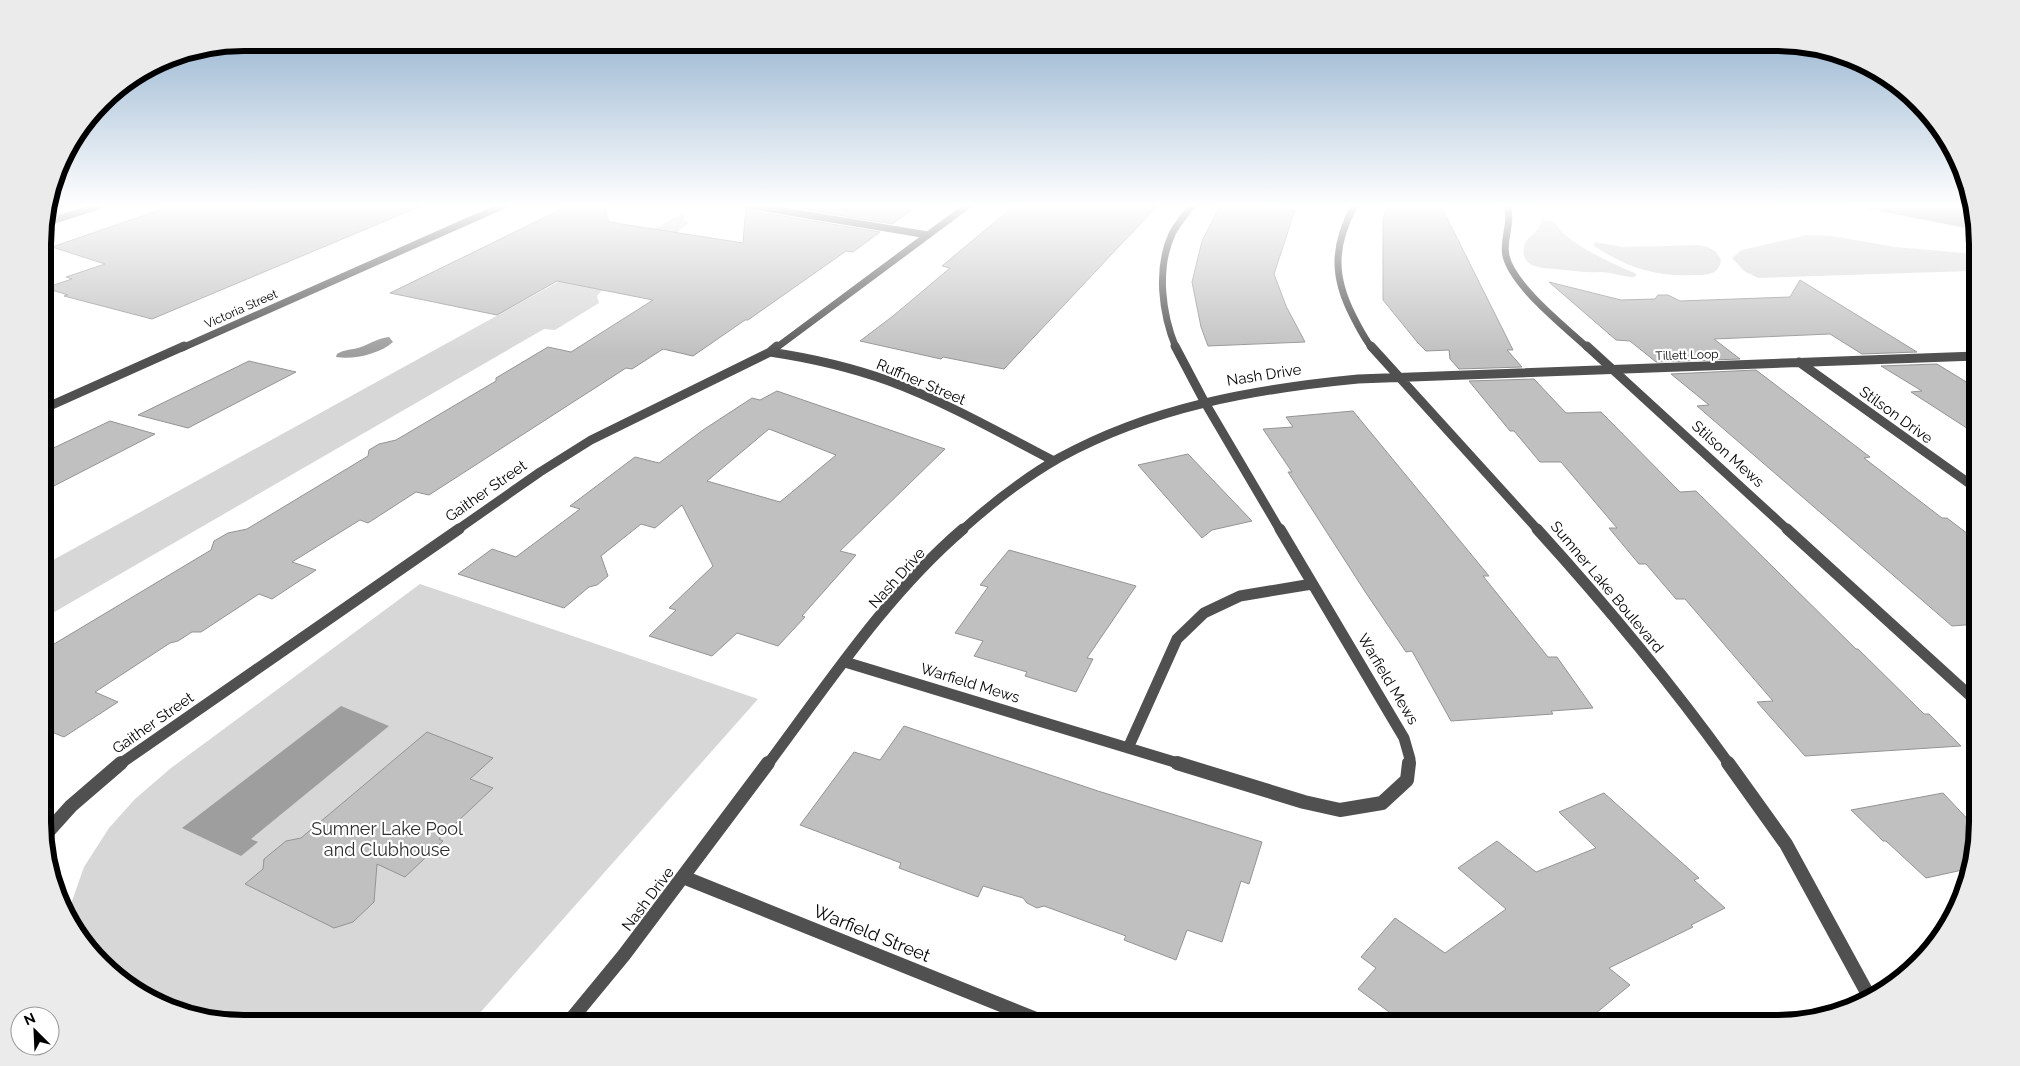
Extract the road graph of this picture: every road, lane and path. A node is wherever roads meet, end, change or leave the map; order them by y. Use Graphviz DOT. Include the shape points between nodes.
graph roads {
  1 [pos="390,256"];
  2 [pos="900,256"];
  3 [pos="1165,256"];
  4 [pos="1337,256"];
  5 [pos="1506,256"];
  6 [pos="770,352"];
  7 [pos="1969,356"];
  8 [pos="1800,362"];
  9 [pos="1614,370"];
  10 [pos="1398,378"];
  11 [pos="1204,401"];
  12 [pos="51,405"];
  13 [pos="1054,461"];
  14 [pos="1969,483"];
  15 [pos="1312,584"];
  16 [pos="844,662"];
  17 [pos="1969,695"];
  18 [pos="1128,748"];
  19 [pos="51,828"];
  20 [pos="683,877"];
  21 [pos="1867,992"];
  22 [pos="575,1015"];
  23 [pos="1026,1015"];
  1 -- 12 [label="street, Victoria Street"];
  2 -- 6 [label="street, Gaither Street"];
  3 -- 11 [label="street, Warfield Mews" via="1161,286 1164,316 1175,350"];
  4 -- 10 [label="street, Sumner Lake Boulevard" via="1340,288 1351,315 1370,345"];
  5 -- 9 [label="street, Stilson Mews" via="1513,271 1536,300"];
  6 -- 13 [label="street, Ruffner Street" via="843,366 889,381"];
  6 -- 19 [label="street, Gaither Street" via="591,440 540,472 120,764"];
  7 -- 8 [label="street, Tillett Loop"];
  8 -- 9 [label="street, Tillett Loop"];
  8 -- 14 [label="street, Stilson Drive"];
  9 -- 10 [label="street, Tillett Loop"];
  9 -- 17 [label="street, Stilson Mews"];
  10 -- 11 [label="street, Nash Drive" via="1301,383"];
  10 -- 21 [label="street, Sumner Lake Boulevard" via="1594,591 1694,716 1786,844"];
  11 -- 13 [label="street, Nash Drive" via="1103,436"];
  11 -- 15 [label="street, Warfield Mews"];
  13 -- 16 [label="street, Nash Drive" via="1018,483 971,521 910,582"];
  15 -- 18 [label="street" via="1240,596 1204,613 1177,639"];
  15 -- 18 [label="street, Warfield Mews" via="1404,738 1410,759 1407,780 1382,803 1340,810"];
  16 -- 18 [label="street, Warfield Mews"];
  16 -- 20 [label="street, Nash Drive"];
  20 -- 22 [label="street, Nash Drive"];
  20 -- 23 [label="street, Warfield Street"];
}
